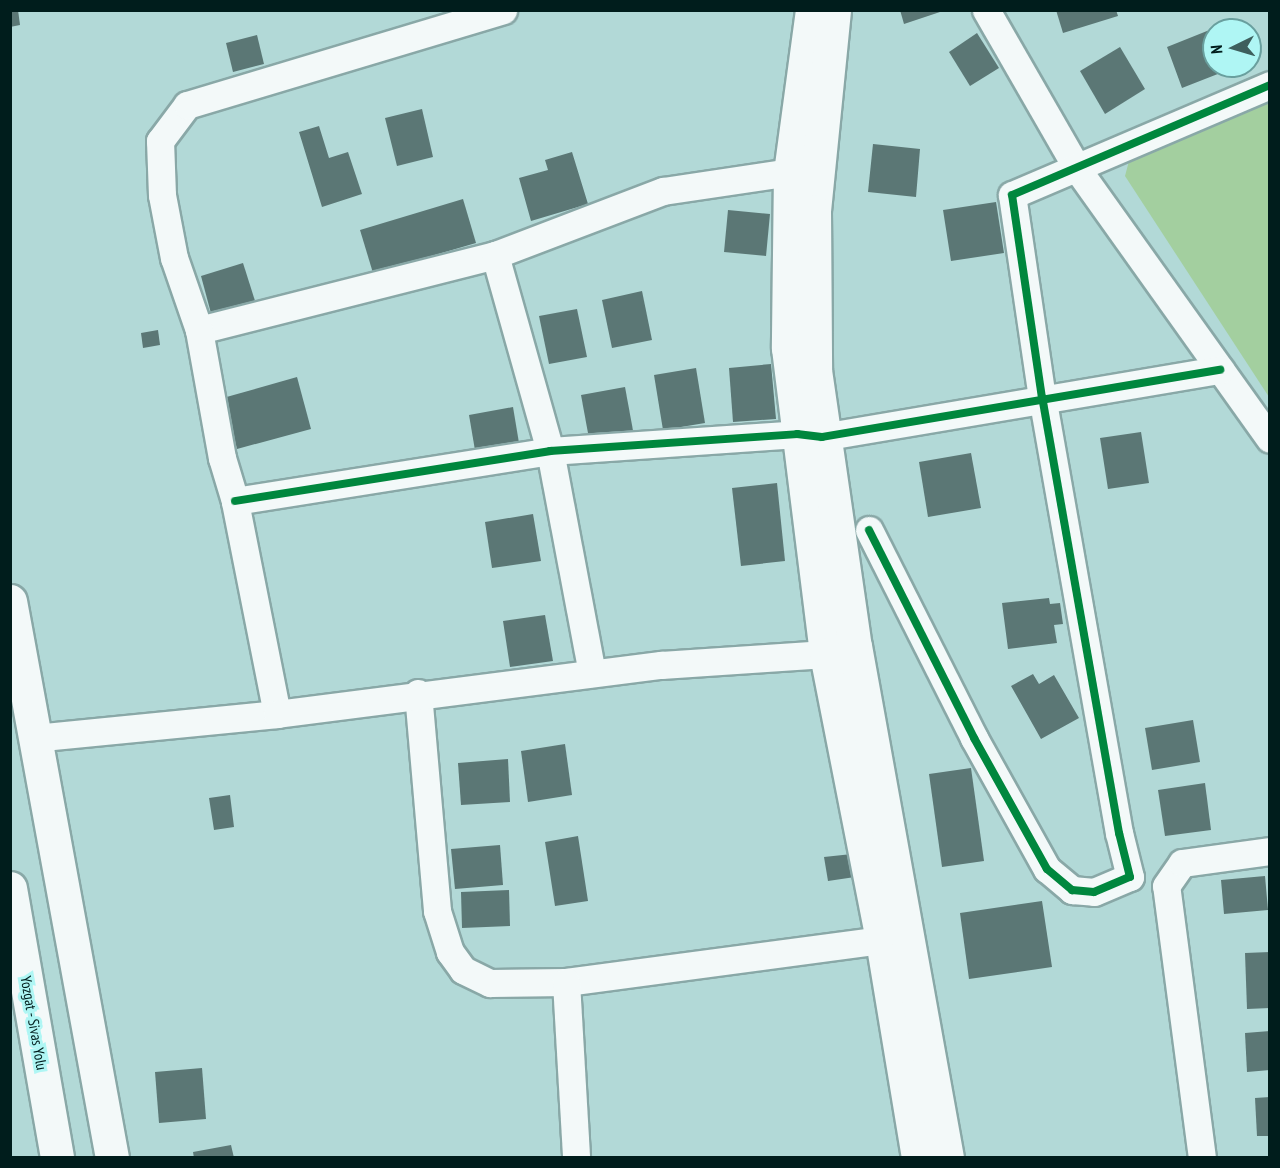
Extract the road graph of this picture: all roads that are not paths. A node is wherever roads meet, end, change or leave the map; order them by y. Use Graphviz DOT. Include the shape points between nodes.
graph roads {
  1 [pos="503,10"];
  2 [pos="812,10"];
  3 [pos="834,10"];
  4 [pos="986,10"];
  5 [pos="1269,85"];
  6 [pos="1078,170"];
  7 [pos="790,172"];
  8 [pos="495,255"];
  9 [pos="199,330"];
  10 [pos="1220,370"];
  11 [pos="1042,398"];
  12 [pos="809,435"];
  13 [pos="1269,439"];
  14 [pos="550,451"];
  15 [pos="235,501"];
  16 [pos="870,530"];
  17 [pos="10,601"];
  18 [pos="840,650"];
  19 [pos="592,673"];
  20 [pos="418,693"];
  21 [pos="278,714"];
  22 [pos="33,738"];
  23 [pos="1269,851"];
  24 [pos="1130,877"];
  25 [pos="1166,886"];
  26 [pos="10,888"];
  27 [pos="896,938"];
  28 [pos="566,982"];
  29 [pos="57,1158"];
  30 [pos="112,1158"];
  31 [pos="576,1158"];
  32 [pos="918,1158"];
  33 [pos="947,1158"];
  34 [pos="1202,1158"];
  1 -- 9 [label="street" via="187,105 160,141 162,195 174,258"];
  2 -- 7 [label="main road"];
  3 -- 12 [label="main road" via="814,211 815,370"];
  4 -- 6 [label="street"];
  5 -- 6 [label="street"];
  6 -- 10 [label="street"];
  6 -- 11 [label="street" via="1012,195"];
  7 -- 8 [label="street" via="663,191"];
  7 -- 12 [label="main road" via="788,348"];
  8 -- 9 [label="street"];
  8 -- 14 [label="street"];
  9 -- 15 [label="street" via="222,458"];
  10 -- 11 [label="street"];
  10 -- 13 [label="street"];
  11 -- 12 [label="street"];
  11 -- 24 [label="street"];
  12 -- 14 [label="street"];
  12 -- 18 [label="main road"];
  14 -- 15 [label="street"];
  14 -- 19 [label="street"];
  15 -- 21 [label="street"];
  16 -- 24 [label="street" via="974,738 1047,869 1072,890 1094,892"];
  17 -- 22 [label="main road"];
  18 -- 19 [label="street"];
  18 -- 27 [label="main road"];
  19 -- 20 [label="street"];
  20 -- 21 [label="street"];
  20 -- 28 [label="street" via="437,911 450,952 463,970 490,983"];
  21 -- 22 [label="street"];
  22 -- 30 [label="main road"];
  23 -- 25 [label="street" via="1182,863"];
  24 -- 25 [label="street"];
  25 -- 34 [label="street"];
  26 -- 29 [label="main road, Yozgat - Sivas Yolu"];
  27 -- 28 [label="street"];
  27 -- 32 [label="main road"];
  27 -- 33 [label="main road"];
  28 -- 31 [label="street"];
}
